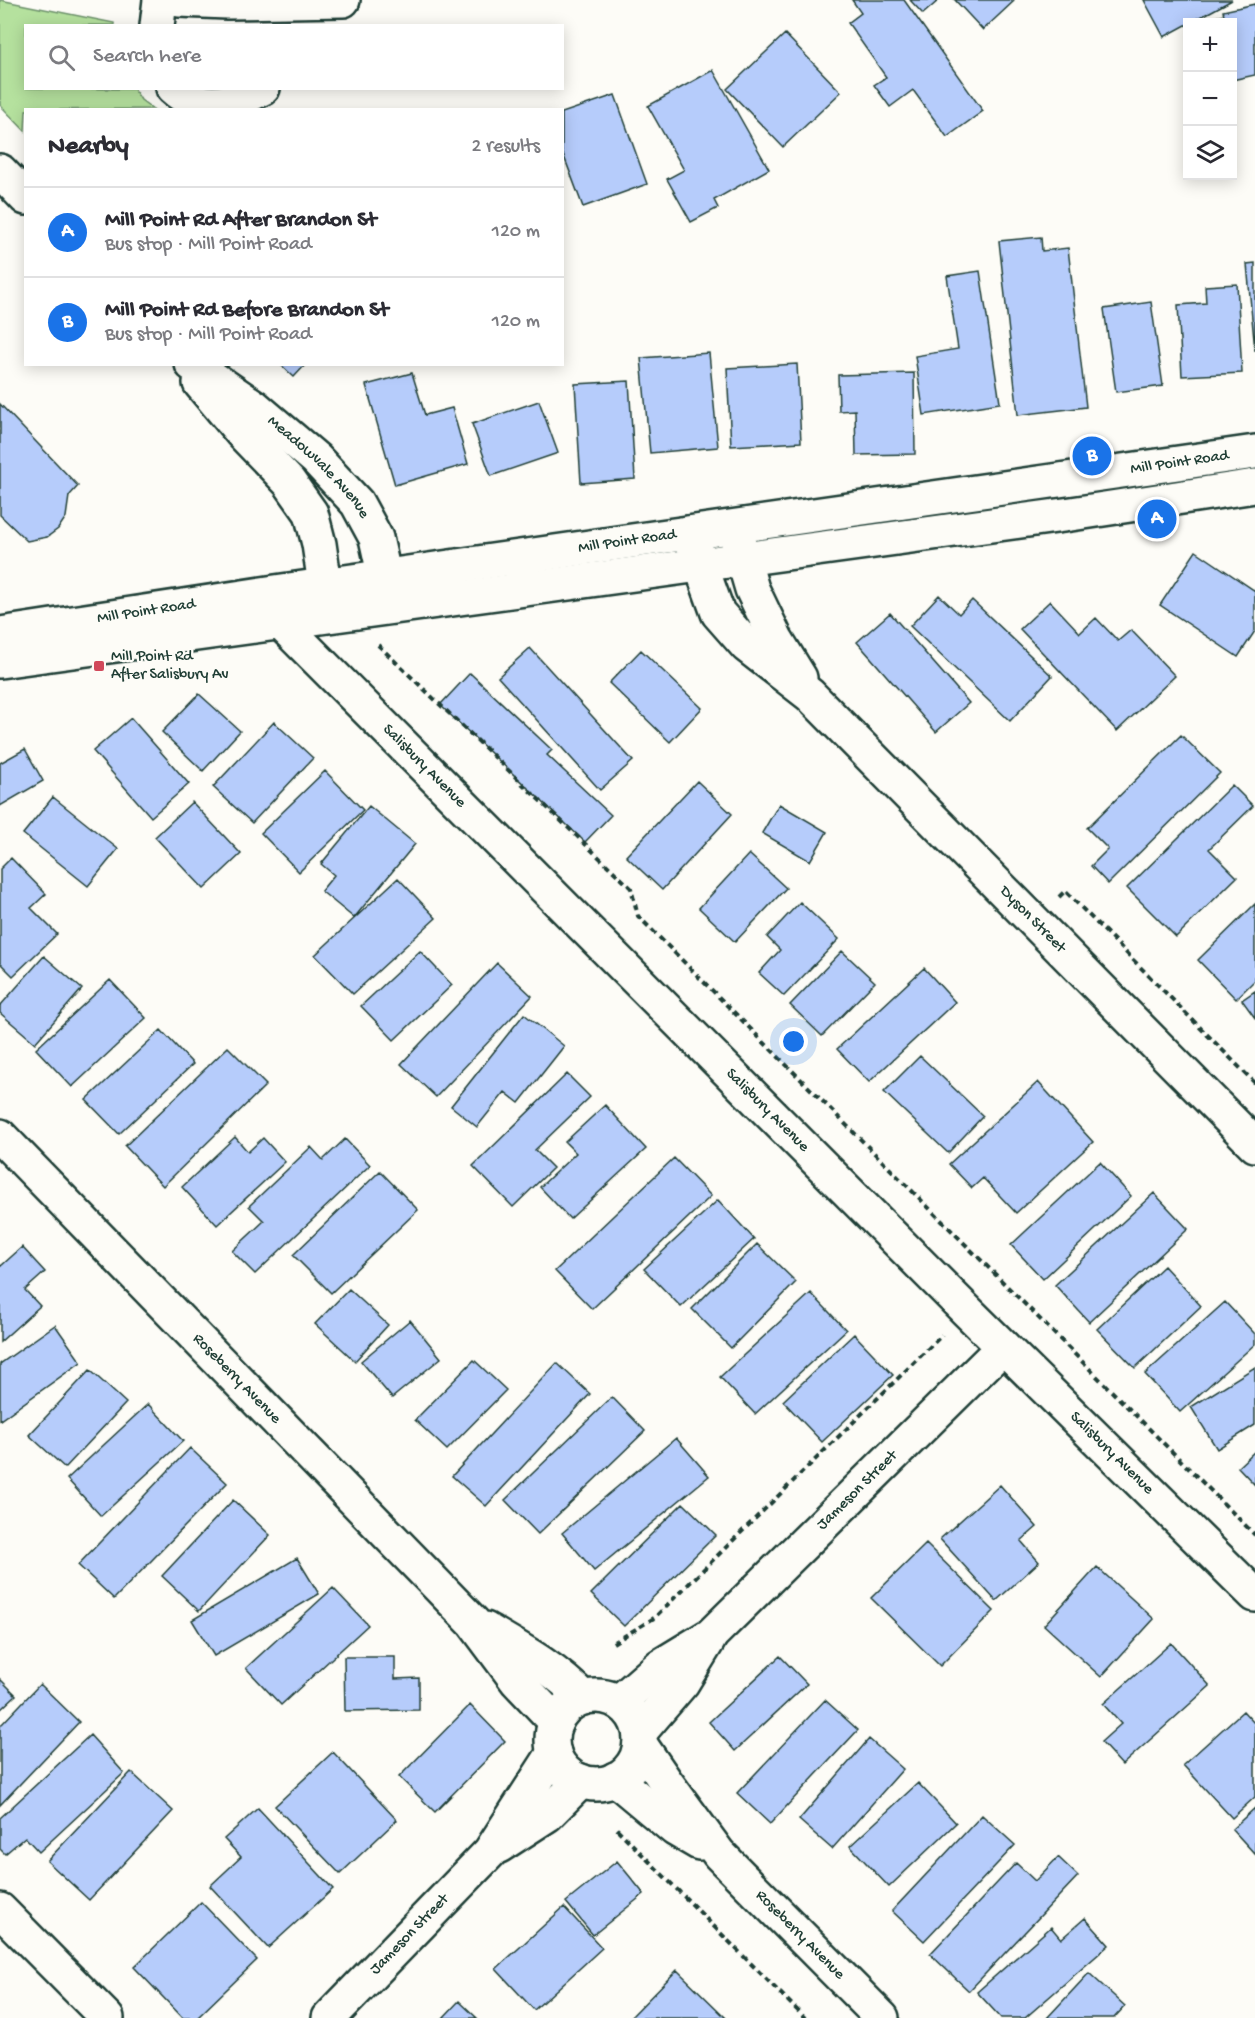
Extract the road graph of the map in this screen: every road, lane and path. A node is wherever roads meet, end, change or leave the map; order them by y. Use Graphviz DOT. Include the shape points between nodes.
graph roads {
  1 [pos="160,0"];
  2 [pos="179,0"];
  3 [pos="343,0"];
  4 [pos="287,14"];
  5 [pos="157,24"];
  6 [pos="176,90"];
  7 [pos="259,90"];
  8 [pos="0,171"];
  9 [pos="24,196"];
  10 [pos="186,366"];
  11 [pos="195,366"];
  12 [pos="1255,452"];
  13 [pos="1255,486"];
  14 [pos="734,527"];
  15 [pos="689,533"];
  16 [pos="742,558"];
  17 [pos="699,564"];
  18 [pos="325,585"];
  19 [pos="389,593"];
  20 [pos="329,617"];
  21 [pos="282,624"];
  22 [pos="0,634"];
  23 [pos="375,642"];
  24 [pos="0,661"];
  25 [pos="810,695"];
  26 [pos="1035,923"];
  27 [pos="1255,1083"];
  28 [pos="0,1136"];
  29 [pos="1255,1145"];
  30 [pos="999,1279"];
  31 [pos="967,1311"];
  32 [pos="1003,1347"];
  33 [pos="1255,1535"];
  34 [pos="1255,1595"];
  35 [pos="473,1622"];
  36 [pos="711,1635"];
  37 [pos="613,1643"];
  38 [pos="583,1698"];
  39 [pos="619,1702"];
  40 [pos="555,1737"];
  41 [pos="640,1738"];
  42 [pos="615,1779"];
  43 [pos="581,1781"];
  44 [pos="617,1829"];
  45 [pos="490,1852"];
  46 [pos="719,1854"];
  47 [pos="0,1911"];
  48 [pos="107,2018"];
  49 [pos="329,2018"];
  50 [pos="805,2018"];
  51 [pos="882,2018"];
  1 -- 5 [label="street"];
  2 -- 4 [label="street"];
  3 -- 4 [label="street"];
  6 -- 7 [label="street" via="193,101 223,104"];
  8 -- 9 [label="street"];
  10 -- 18 [label="street, Meadowvale Avenue" via="289,482 311,513"];
  11 -- 19 [label="street, Meadowvale Avenue" via="255,406 316,459 357,503 376,538"];
  12 -- 14 [label="street, Mill Point Road"];
  13 -- 16 [label="street, Mill Point Road"];
  14 -- 15 [label="street, Mill Point Road"];
  14 -- 16 [label="street, Dyson Street"];
  15 -- 17 [label="street, Dyson Street"];
  15 -- 19 [label="street, Mill Point Road"];
  16 -- 17 [label="street, Mill Point Road"];
  16 -- 25 [label="street, Dyson Street" via="776,639"];
  17 -- 19 [label="street, Mill Point Road"];
  17 -- 25 [label="street, Dyson Street" via="718,613 747,646"];
  18 -- 19 [label="street, Mill Point Road"];
  18 -- 20 [label="street, Meadowvale Avenue"];
  18 -- 22 [label="street, Mill Point Road"];
  19 -- 20 [label="street, Mill Point Road"];
  20 -- 21 [label="street, Mill Point Road"];
  21 -- 24 [label="street, Mill Point Road"];
  21 -- 31 [label="street, Salisbury Avenue"];
  23 -- 30 [label="path" via="631,888 638,916"];
  25 -- 26 [label="street, Dyson Street"];
  26 -- 27 [label="path" via="1065,891"];
  26 -- 29 [label="street, Dyson Street"];
  28 -- 35 [label="street, Roseberry Avenue"];
  30 -- 31 [label="path"];
  30 -- 33 [label="path"];
  31 -- 32 [label="street, Salisbury Avenue"];
  31 -- 37 [label="path" via="654,1618"];
  32 -- 34 [label="street, Salisbury Avenue"];
  32 -- 36 [label="street, Jameson Street"];
  35 -- 38 [label="street, Roseberry Avenue" via="533,1657"];
  35 -- 40 [label="street, Roseberry Avenue"];
  36 -- 39 [label="street, Jameson Street" via="660,1666"];
  36 -- 41 [label="street, Jameson Street" via="682,1683"];
  38 -- 39 [label="street" via="595,1695"];
  38 -- 40 [label="street" via="572,1703"];
  39 -- 41 [label="street" via="636,1720"];
  40 -- 43 [label="street" via="560,1765"];
  40 -- 45 [label="street, Jameson Street"];
  41 -- 42 [label="street" via="636,1758 628,1771"];
  41 -- 46 [label="street, Roseberry Avenue" via="656,1768"];
  42 -- 43 [label="street" via="604,1783"];
  42 -- 46 [label="street, Roseberry Avenue" via="675,1828"];
  43 -- 45 [label="street, Jameson Street" via="547,1815"];
  44 -- 50 [label="path"];
  45 -- 49 [label="street, Jameson Street"];
  46 -- 51 [label="street, Roseberry Avenue"];
  47 -- 48 [label="street"];
}
